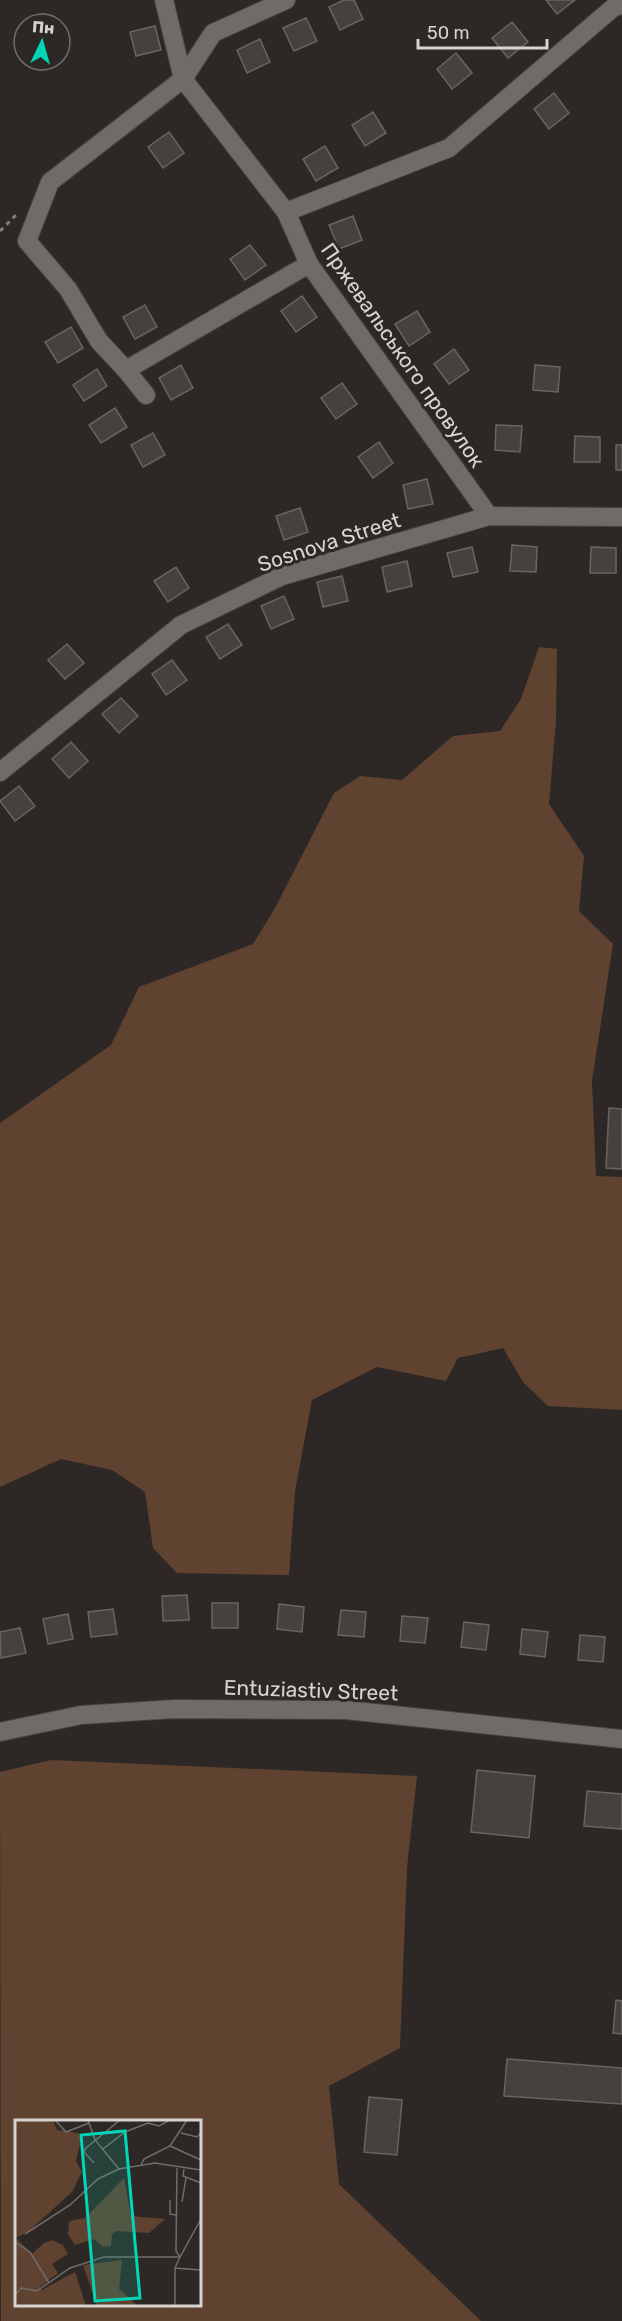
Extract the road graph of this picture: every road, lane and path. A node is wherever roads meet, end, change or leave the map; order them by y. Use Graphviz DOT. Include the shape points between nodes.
graph roads {
  1 [pos="164,0"];
  2 [pos="285,0"];
  3 [pos="622,5"];
  4 [pos="183,79"];
  5 [pos="286,212"];
  6 [pos="309,264"];
  7 [pos="126,370"];
  8 [pos="146,395"];
  9 [pos="489,516"];
  10 [pos="622,517"];
  11 [pos="0,772"];
  12 [pos="0,1732"];
  13 [pos="622,1739"];
  1 -- 4 [label="street, Пржевальського провулок"];
  2 -- 4 [label="street" via="213,33"];
  3 -- 5 [label="street" via="614,7 449,148"];
  4 -- 5 [label="street, Пржевальського провулок"];
  4 -- 7 [label="street" via="50,182 27,241 68,289 99,341"];
  5 -- 6 [label="street, Пржевальського провулок"];
  6 -- 7 [label="street"];
  6 -- 9 [label="street, Пржевальського провулок"];
  7 -- 8 [label="street"];
  9 -- 10 [label="street, Sosnova Street"];
  9 -- 11 [label="street, Sosnova Street" via="282,576 181,626"];
  12 -- 13 [label="street, Entuziastiv Street" via="104,1713 174,1709 346,1710"];
}
